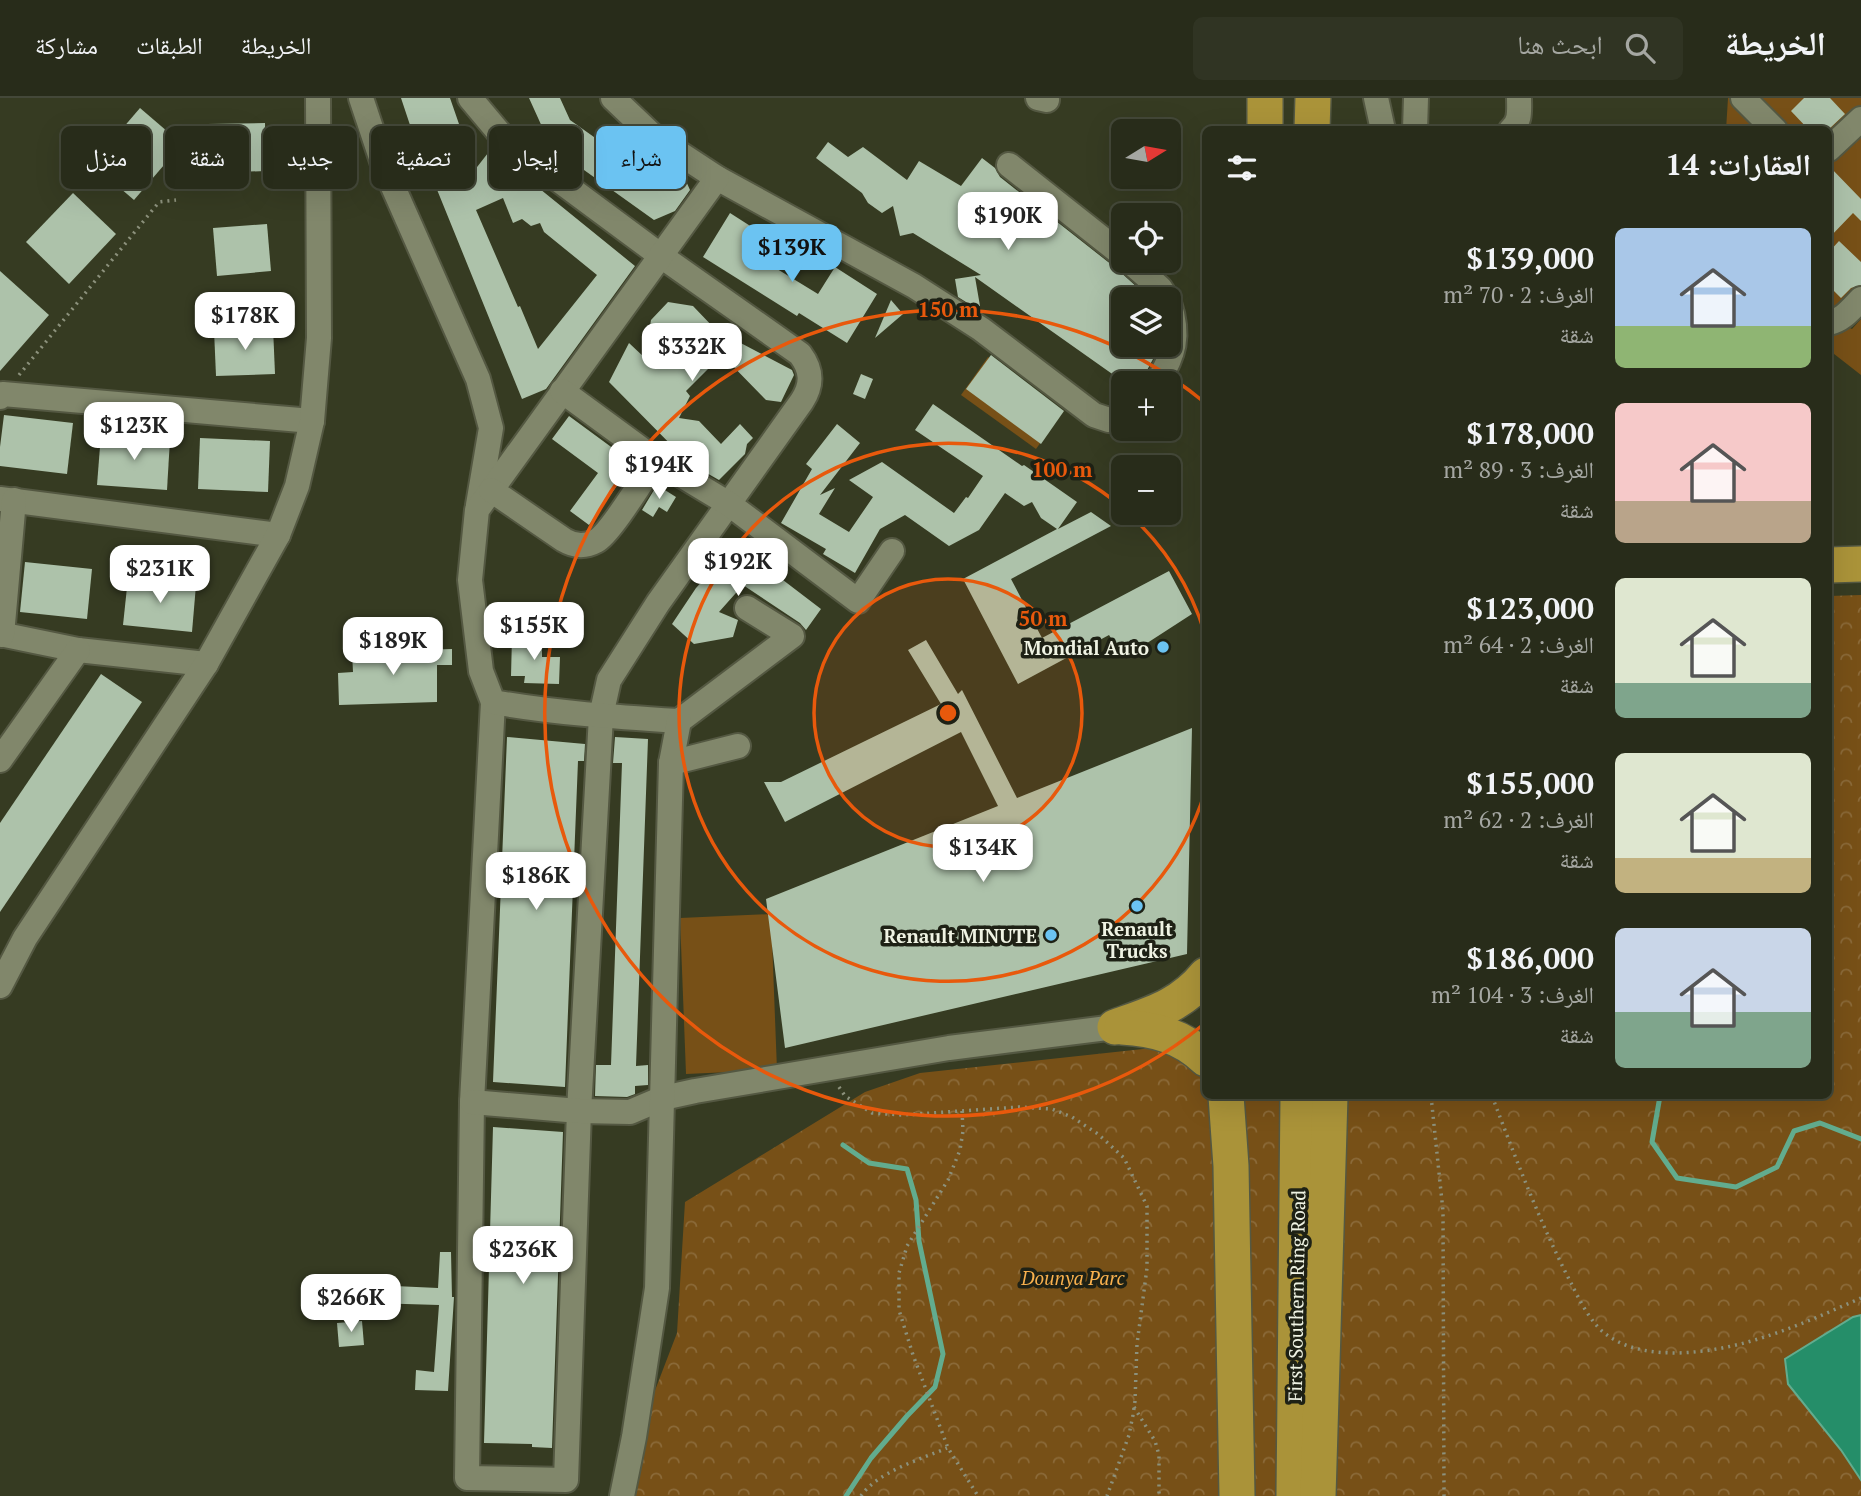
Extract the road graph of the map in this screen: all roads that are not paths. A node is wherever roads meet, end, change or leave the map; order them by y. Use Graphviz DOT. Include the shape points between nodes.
graph roads {
  1 [pos="318,98"];
  2 [pos="361,98"];
  3 [pos="470,98"];
  4 [pos="613,98"];
  5 [pos="1265,98"];
  6 [pos="1313,98"];
  7 [pos="1376,98"];
  8 [pos="1416,98"];
  9 [pos="1519,98"];
  10 [pos="1743,98"];
  11 [pos="1861,119"];
  12 [pos="1265,126"];
  13 [pos="1312,126"];
  14 [pos="1382,126"];
  15 [pos="1415,126"];
  16 [pos="1515,126"];
  17 [pos="1771,126"];
  18 [pos="1832,146"];
  19 [pos="1009,165"];
  20 [pos="717,178"];
  21 [pos="1111,246"];
  22 [pos="662,256"];
  23 [pos="1143,273"];
  24 [pos="1159,287"];
  25 [pos="1861,299"];
  26 [pos="1832,322"];
  27 [pos="562,391"];
  28 [pos="2,395"];
  29 [pos="1111,420"];
  30 [pos="312,421"];
  31 [pos="656,460"];
  32 [pos="7,500"];
  33 [pos="484,500"];
  34 [pos="729,503"];
  35 [pos="278,535"];
  36 [pos="1861,540"];
  37 [pos="1832,542"];
  38 [pos="892,551"];
  39 [pos="1861,564"];
  40 [pos="1832,565"];
  41 [pos="747,608"];
  42 [pos="1,634"];
  43 [pos="78,650"];
  44 [pos="206,664"];
  45 [pos="493,702"];
  46 [pos="601,716"];
  47 [pos="679,721"];
  48 [pos="738,747"];
  49 [pos="0,760"];
  50 [pos="671,763"];
  51 [pos="1202,980"];
  52 [pos="0,986"];
  53 [pos="1115,1027"];
  54 [pos="1202,1055"];
  55 [pos="663,1098"];
  56 [pos="1226,1099"];
  57 [pos="1248,1099"];
  58 [pos="1298,1099"];
  59 [pos="1330,1099"];
  60 [pos="472,1102"];
  61 [pos="579,1111"];
  62 [pos="622,1496"];
  63 [pos="1237,1496"];
  64 [pos="1243,1496"];
  65 [pos="1294,1496"];
  66 [pos="1318,1496"];
  1 -- 30 [label="street" via="319,338"];
  2 -- 33 [label="street" via="383,164 478,379 491,428"];
  3 -- 22 [label="street" via="506,141"];
  4 -- 20 [label="street" via="653,136"];
  5 -- 12 [label="highway"];
  6 -- 13 [label="highway"];
  7 -- 14 [label="street"];
  8 -- 15 [label="street"];
  9 -- 16 [label="street"];
  10 -- 17 [label="street"];
  11 -- 18 [label="street"];
  19 -- 21 [label="street"];
  20 -- 22 [label="street"];
  20 -- 29 [label="street" via="914,286 981,329 1094,415"];
  22 -- 27 [label="street"];
  22 -- 34 [label="street" via="800,354 810,372 808,392"];
  23 -- 24 [label="street"];
  25 -- 26 [label="street"];
  27 -- 31 [label="street"];
  27 -- 33 [label="street"];
  28 -- 30 [label="street"];
  30 -- 35 [label="street" via="298,486"];
  31 -- 33 [label="street" via="601,537 587,545 571,544"];
  31 -- 34 [label="street"];
  32 -- 35 [label="street"];
  32 -- 42 [label="street"];
  33 -- 45 [label="street" via="470,580 481,671"];
  34 -- 38 [label="street" via="858,601"];
  34 -- 46 [label="street" via="609,680"];
  35 -- 44 [label="street"];
  36 -- 37 [label="highway"];
  39 -- 40 [label="highway"];
  41 -- 47 [label="street" via="792,636"];
  42 -- 43 [label="street"];
  43 -- 44 [label="street"];
  43 -- 49 [label="street"];
  44 -- 52 [label="street" via="25,938"];
  45 -- 46 [label="street"];
  45 -- 60 [label="street"];
  46 -- 47 [label="street"];
  46 -- 61 [label="street"];
  47 -- 50 [label="street"];
  48 -- 50 [label="street"];
  50 -- 55 [label="street"];
  51 -- 53 [label="highway" via="1162,1011"];
  53 -- 54 [label="highway" via="1168,1034"];
  53 -- 55 [label="street" via="949,1048"];
  55 -- 61 [label="street" via="630,1112"];
  55 -- 62 [label="street" via="657,1288"];
  56 -- 63 [label="highway"];
  57 -- 64 [label="highway"];
  58 -- 65 [label="highway, First Southern Ring Road"];
  59 -- 66 [label="highway"];
  60 -- 61 [label="street"];
  60 -- 61 [label="street" via="467,1478 566,1480"];
}
